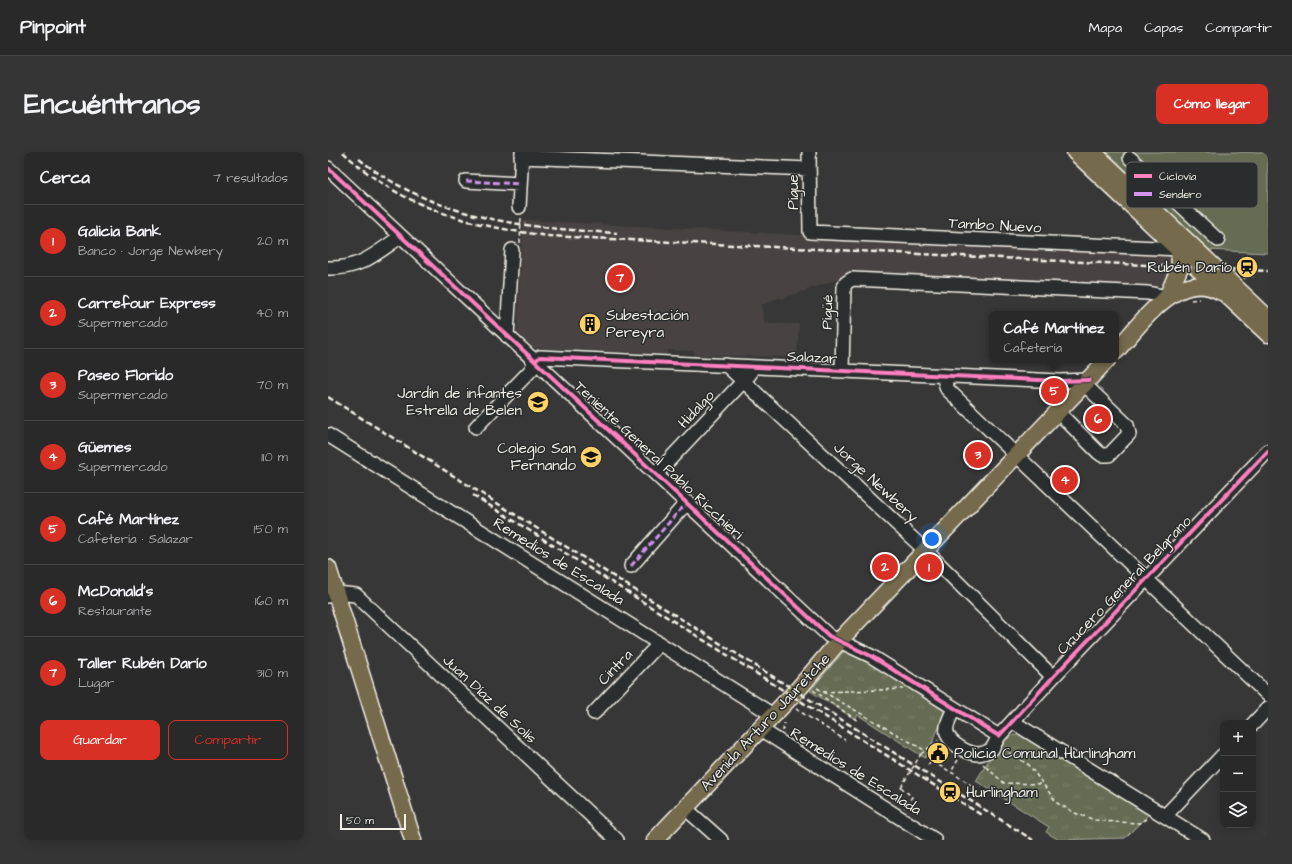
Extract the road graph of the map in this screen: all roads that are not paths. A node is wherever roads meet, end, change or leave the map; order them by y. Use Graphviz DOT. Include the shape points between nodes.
graph roads {
  1 [pos="809,152"];
  2 [pos="1075,152"];
  3 [pos="1093,152"];
  4 [pos="521,155"];
  5 [pos="1131,155"];
  6 [pos="1138,162"];
  7 [pos="328,168"];
  8 [pos="809,169"];
  9 [pos="1111,177"];
  10 [pos="466,181"];
  11 [pos="520,184"];
  12 [pos="1126,191"];
  13 [pos="1126,193"];
  14 [pos="519,207"];
  15 [pos="1140,208"];
  16 [pos="1144,208"];
  17 [pos="1185,208"];
  18 [pos="810,232"];
  19 [pos="400,237"];
  20 [pos="1218,240"];
  21 [pos="1179,249"];
  22 [pos="512,250"];
  23 [pos="328,268"];
  24 [pos="1210,279"];
  25 [pos="1170,292"];
  26 [pos="1233,293"];
  27 [pos="1268,318"];
  28 [pos="1268,334"];
  29 [pos="507,336"];
  30 [pos="1119,348"];
  31 [pos="535,361"];
  32 [pos="1104,363"];
  33 [pos="726,365"];
  34 [pos="757,366"];
  35 [pos="842,370"];
  36 [pos="943,376"];
  37 [pos="744,380"];
  38 [pos="1086,382"];
  39 [pos="1058,412"];
  40 [pos="476,427"];
  41 [pos="328,435"];
  42 [pos="1268,451"];
  43 [pos="1017,455"];
  44 [pos="657,473"];
  45 [pos="689,503"];
  46 [pos="926,551"];
  47 [pos="631,566"];
  48 [pos="328,568"];
  49 [pos="1147,579"];
  50 [pos="332,595"];
  51 [pos="840,640"];
  52 [pos="660,644"];
  53 [pos="1052,677"];
  54 [pos="1268,695"];
  55 [pos="954,708"];
  56 [pos="1268,708"];
  57 [pos="594,713"];
  58 [pos="774,714"];
  59 [pos="1256,721"];
  60 [pos="1013,722"];
  61 [pos="760,729"];
  62 [pos="999,741"];
  63 [pos="1222,756"];
  64 [pos="685,808"];
  65 [pos="1161,814"];
  66 [pos="412,840"];
  67 [pos="617,840"];
  68 [pos="655,840"];
  69 [pos="721,840"];
  70 [pos="935,840"];
  71 [pos="1203,840"];
  1 -- 8 [label="street, Pigue"];
  2 -- 9 [label="main road"];
  3 -- 9 [label="main road"];
  4 -- 8 [label="street"];
  4 -- 11 [label="street"];
  5 -- 6 [label="street"];
  5 -- 9 [label="street"];
  7 -- 19 [label="street, Teniente General Pablo Ricchieri"];
  8 -- 18 [label="street, Pigue"];
  9 -- 12 [label="main road"];
  9 -- 13 [label="main road"];
  10 -- 11 [label="street"];
  11 -- 14 [label="street"];
  15 -- 21 [label="main road"];
  16 -- 26 [label="main road"];
  17 -- 20 [label="street"];
  18 -- 21 [label="street, Tambo Nuevo"];
  19 -- 23 [label="street" via="364,262"];
  19 -- 29 [label="street, Teniente General Pablo Ricchieri"];
  21 -- 24 [label="main road"];
  21 -- 25 [label="main road" via="1180,267"];
  22 -- 29 [label="street"];
  24 -- 25 [label="main road" via="1183,280"];
  24 -- 26 [label="main road"];
  25 -- 26 [label="main road" via="1192,286"];
  25 -- 30 [label="main road"];
  25 -- 35 [label="street, Pigüé" via="856,278 848,280 844,287"];
  26 -- 27 [label="main road"];
  26 -- 28 [label="main road"];
  29 -- 31 [label="street, Teniente General Pablo Ricchieri"];
  31 -- 33 [label="street, Salazar" via="540,357"];
  31 -- 40 [label="street" via="531,370"];
  31 -- 44 [label="street, Teniente General Pablo Ricchieri"];
  32 -- 38 [label="main road, Avenida Arturo Jauretche"];
  33 -- 34 [label="street, Salazar"];
  33 -- 37 [label="street, Jorge Newbery"];
  34 -- 35 [label="street, Salazar"];
  34 -- 37 [label="street, Hidalgo"];
  35 -- 36 [label="street, Salazar"];
  36 -- 38 [label="street, Salazar"];
  36 -- 43 [label="street" via="947,389"];
  37 -- 44 [label="street, Hidalgo"];
  37 -- 46 [label="street, Jorge Newbery"];
  38 -- 39 [label="main road, Avenida Arturo Jauretche"];
  38 -- 39 [label="street" via="1127,425 1129,434 1109,455 1102,455"];
  39 -- 43 [label="main road, Avenida Arturo Jauretche"];
  41 -- 52 [label="street, Remedios de Escalada"];
  42 -- 49 [label="street, Crucero General Belgrano"];
  43 -- 46 [label="main road, Avenida Arturo Jauretche"];
  43 -- 49 [label="street"];
  44 -- 45 [label="street, Teniente General Pablo Ricchieri"];
  45 -- 47 [label="street"];
  45 -- 51 [label="street, Teniente General Pablo Ricchieri" via="830,636"];
  46 -- 51 [label="main road, Avenida Arturo Jauretche"];
  46 -- 53 [label="street, Jorge Newbery"];
  48 -- 50 [label="main road"];
  49 -- 53 [label="street, Crucero General Belgrano"];
  49 -- 54 [label="street"];
  50 -- 66 [label="main road"];
  50 -- 67 [label="street, Juan Díaz de Solís" via="356,595"];
  51 -- 55 [label="street, Teniente General Pablo Ricchieri" via="871,656"];
  51 -- 58 [label="main road, Avenida Arturo Jauretche" via="809,685 785,702"];
  52 -- 57 [label="street, Cintra"];
  52 -- 58 [label="street, Remedios de Escalada"];
  53 -- 60 [label="street, Crucero General Belgrano"];
  55 -- 62 [label="street, Teniente General Pablo Ricchieri"];
  55 -- 62 [label="street, Crucero General Belgrano" via="947,733 956,745 978,754 992,749"];
  56 -- 59 [label="street"];
  58 -- 61 [label="main road, Avenida Arturo Jauretche"];
  60 -- 62 [label="street, Crucero General Belgrano"];
  60 -- 65 [label="street"];
  61 -- 64 [label="main road, Avenida Arturo Jauretche"];
  61 -- 70 [label="street, Remedios de Escalada"];
  63 -- 65 [label="street"];
  64 -- 68 [label="main road, Avenida Arturo Jauretche"];
  64 -- 69 [label="street"];
  65 -- 71 [label="street"];
}
